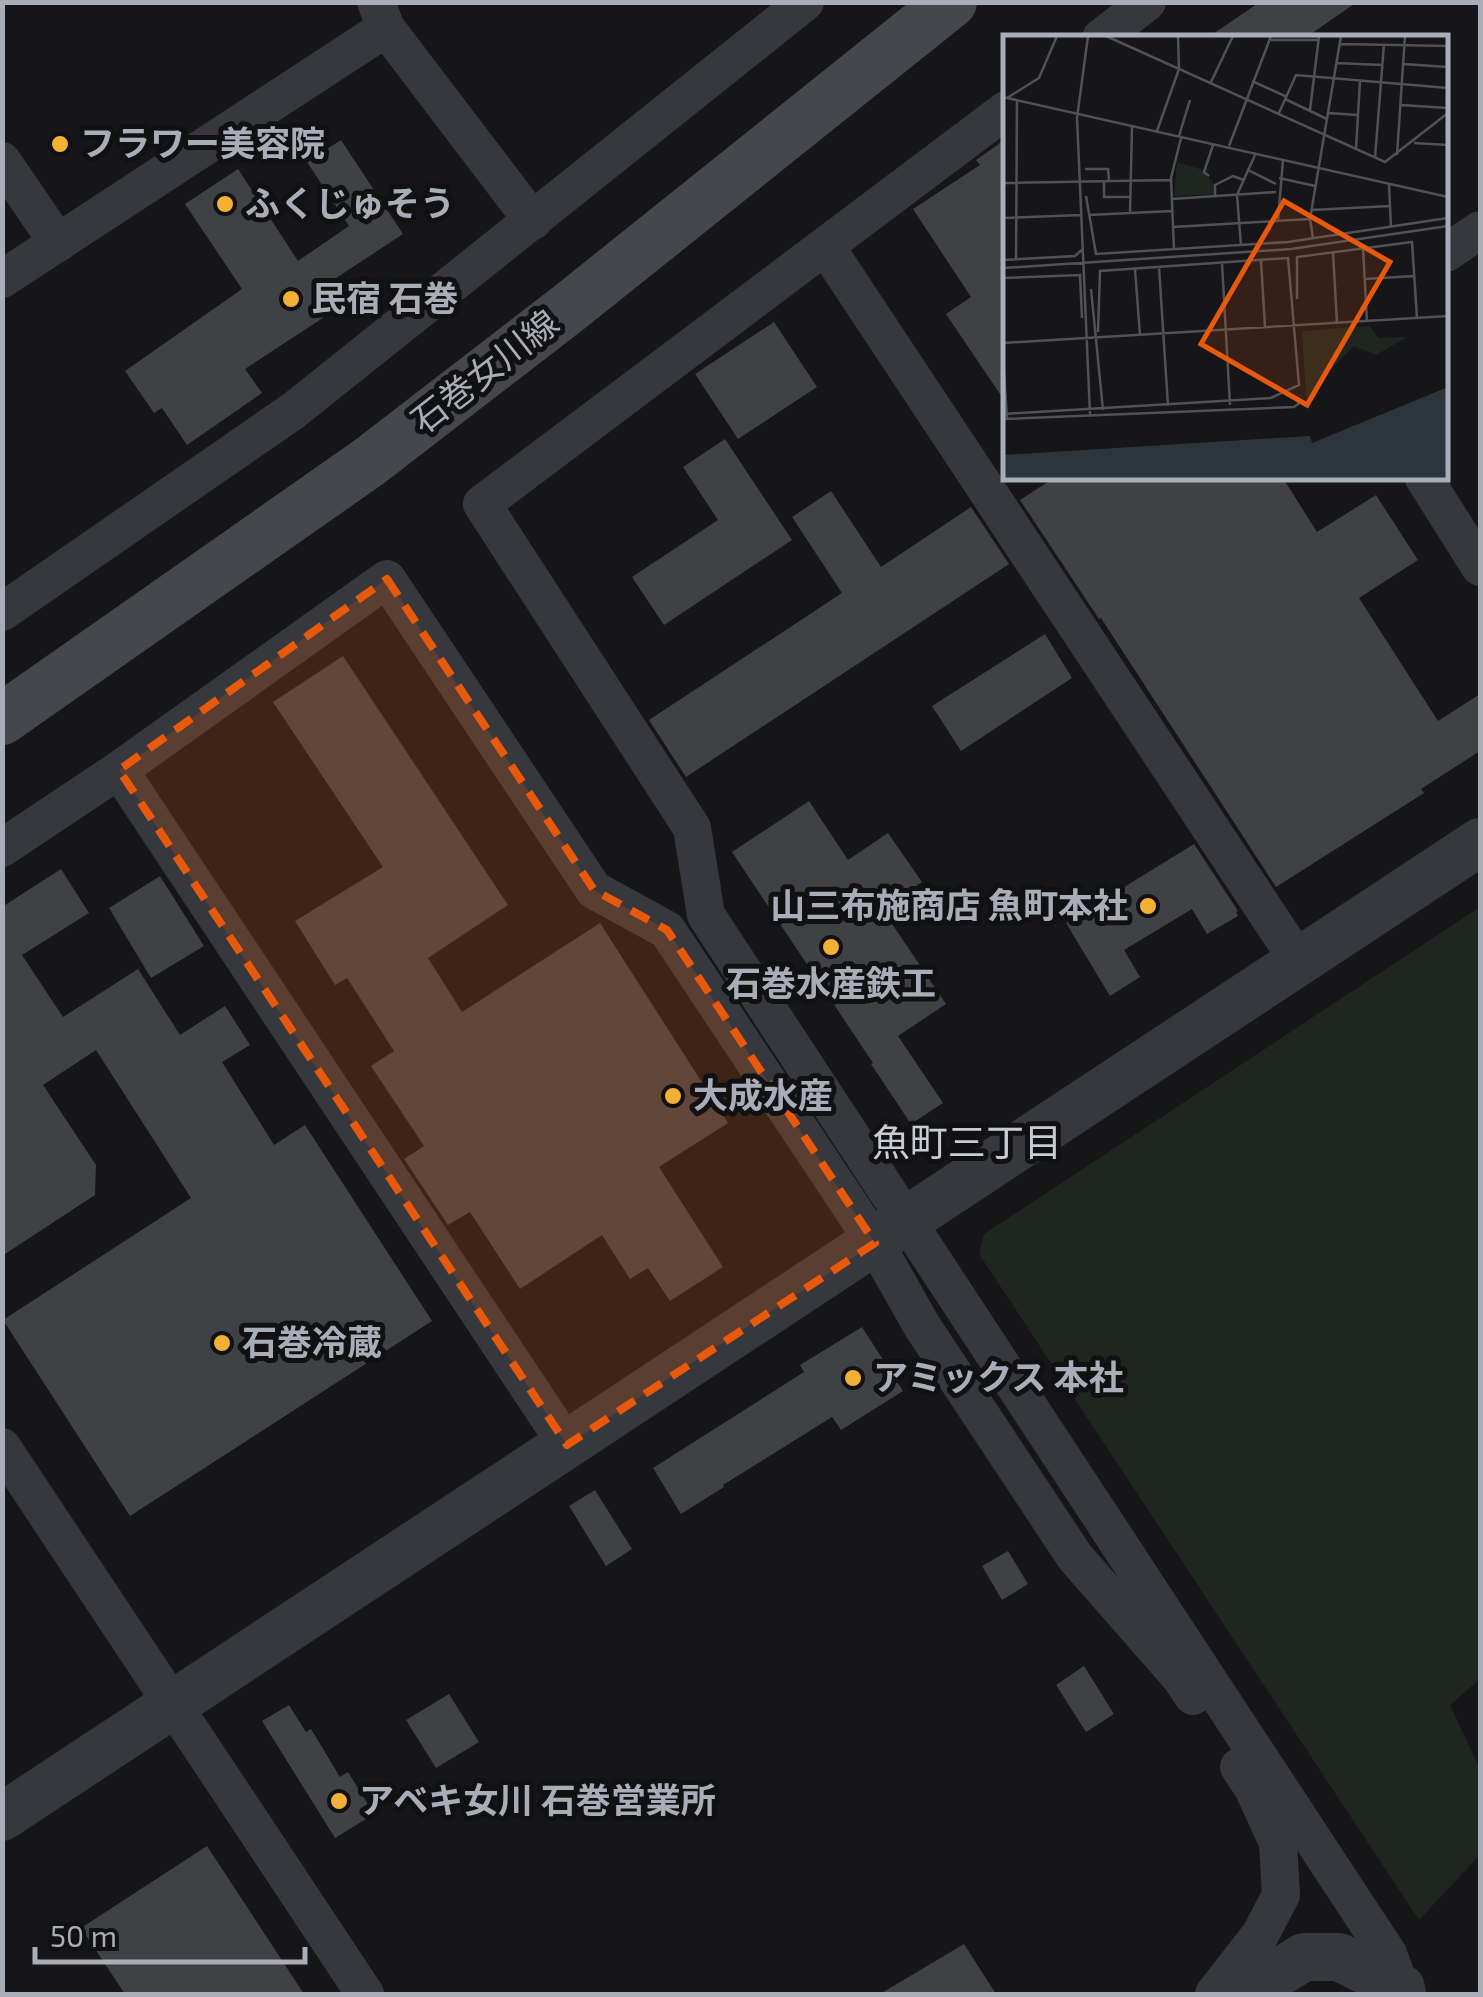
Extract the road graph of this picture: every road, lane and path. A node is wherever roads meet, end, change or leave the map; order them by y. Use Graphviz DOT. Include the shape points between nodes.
graph roads {
  1 [pos="805,2"];
  2 [pos="951,2"];
  3 [pos="381,16"];
  4 [pos="1003,112"];
  5 [pos="2,161"];
  6 [pos="532,220"];
  7 [pos="1480,230"];
  8 [pos="58,243"];
  9 [pos="826,247"];
  10 [pos="1448,252"];
  11 [pos="2,279"];
  12 [pos="1425,480"];
  13 [pos="1480,567"];
  14 [pos="2,612"];
  15 [pos="2,719"];
  16 [pos="120,770"];
  17 [pos="1480,842"];
  18 [pos="2,848"];
  19 [pos="1299,962"];
  20 [pos="892,1232"];
  21 [pos="567,1445"];
  22 [pos="2,1448"];
  23 [pos="173,1704"];
  24 [pos="2,1817"];
  25 [pos="1402,1991"];
  26 [pos="365,1994"];
  27 [pos="1214,1994"];
  28 [pos="1244,1994"];
  1 -- 6 [label="street"];
  2 -- 15 [label="main road, 石巻女川線" via="370,462"];
  3 -- 6 [label="street"];
  3 -- 8 [label="street"];
  4 -- 9 [label="street"];
  5 -- 8 [label="street"];
  6 -- 14 [label="street" via="293,411"];
  7 -- 10 [label="street"];
  8 -- 11 [label="street"];
  9 -- 19 [label="street"];
  9 -- 20 [label="street" via="482,504 692,828 706,916"];
  12 -- 13 [label="street"];
  16 -- 18 [label="street"];
  16 -- 20 [label="street" via="386,579 594,890 667,930"];
  16 -- 21 [label="street"];
  17 -- 19 [label="street"];
  19 -- 20 [label="street"];
  20 -- 21 [label="street"];
  20 -- 25 [label="street" via="1388,1954"];
  20 -- 27 [label="street" via="922,1326 1076,1558 1181,1678 1253,1788 1278,1843 1280,1895 1260,1935"];
  21 -- 23 [label="street"];
  22 -- 23 [label="street"];
  23 -- 24 [label="street"];
  23 -- 26 [label="street"];
  25 -- 28 [label="street" via="1339,1957 1304,1957"];
}
